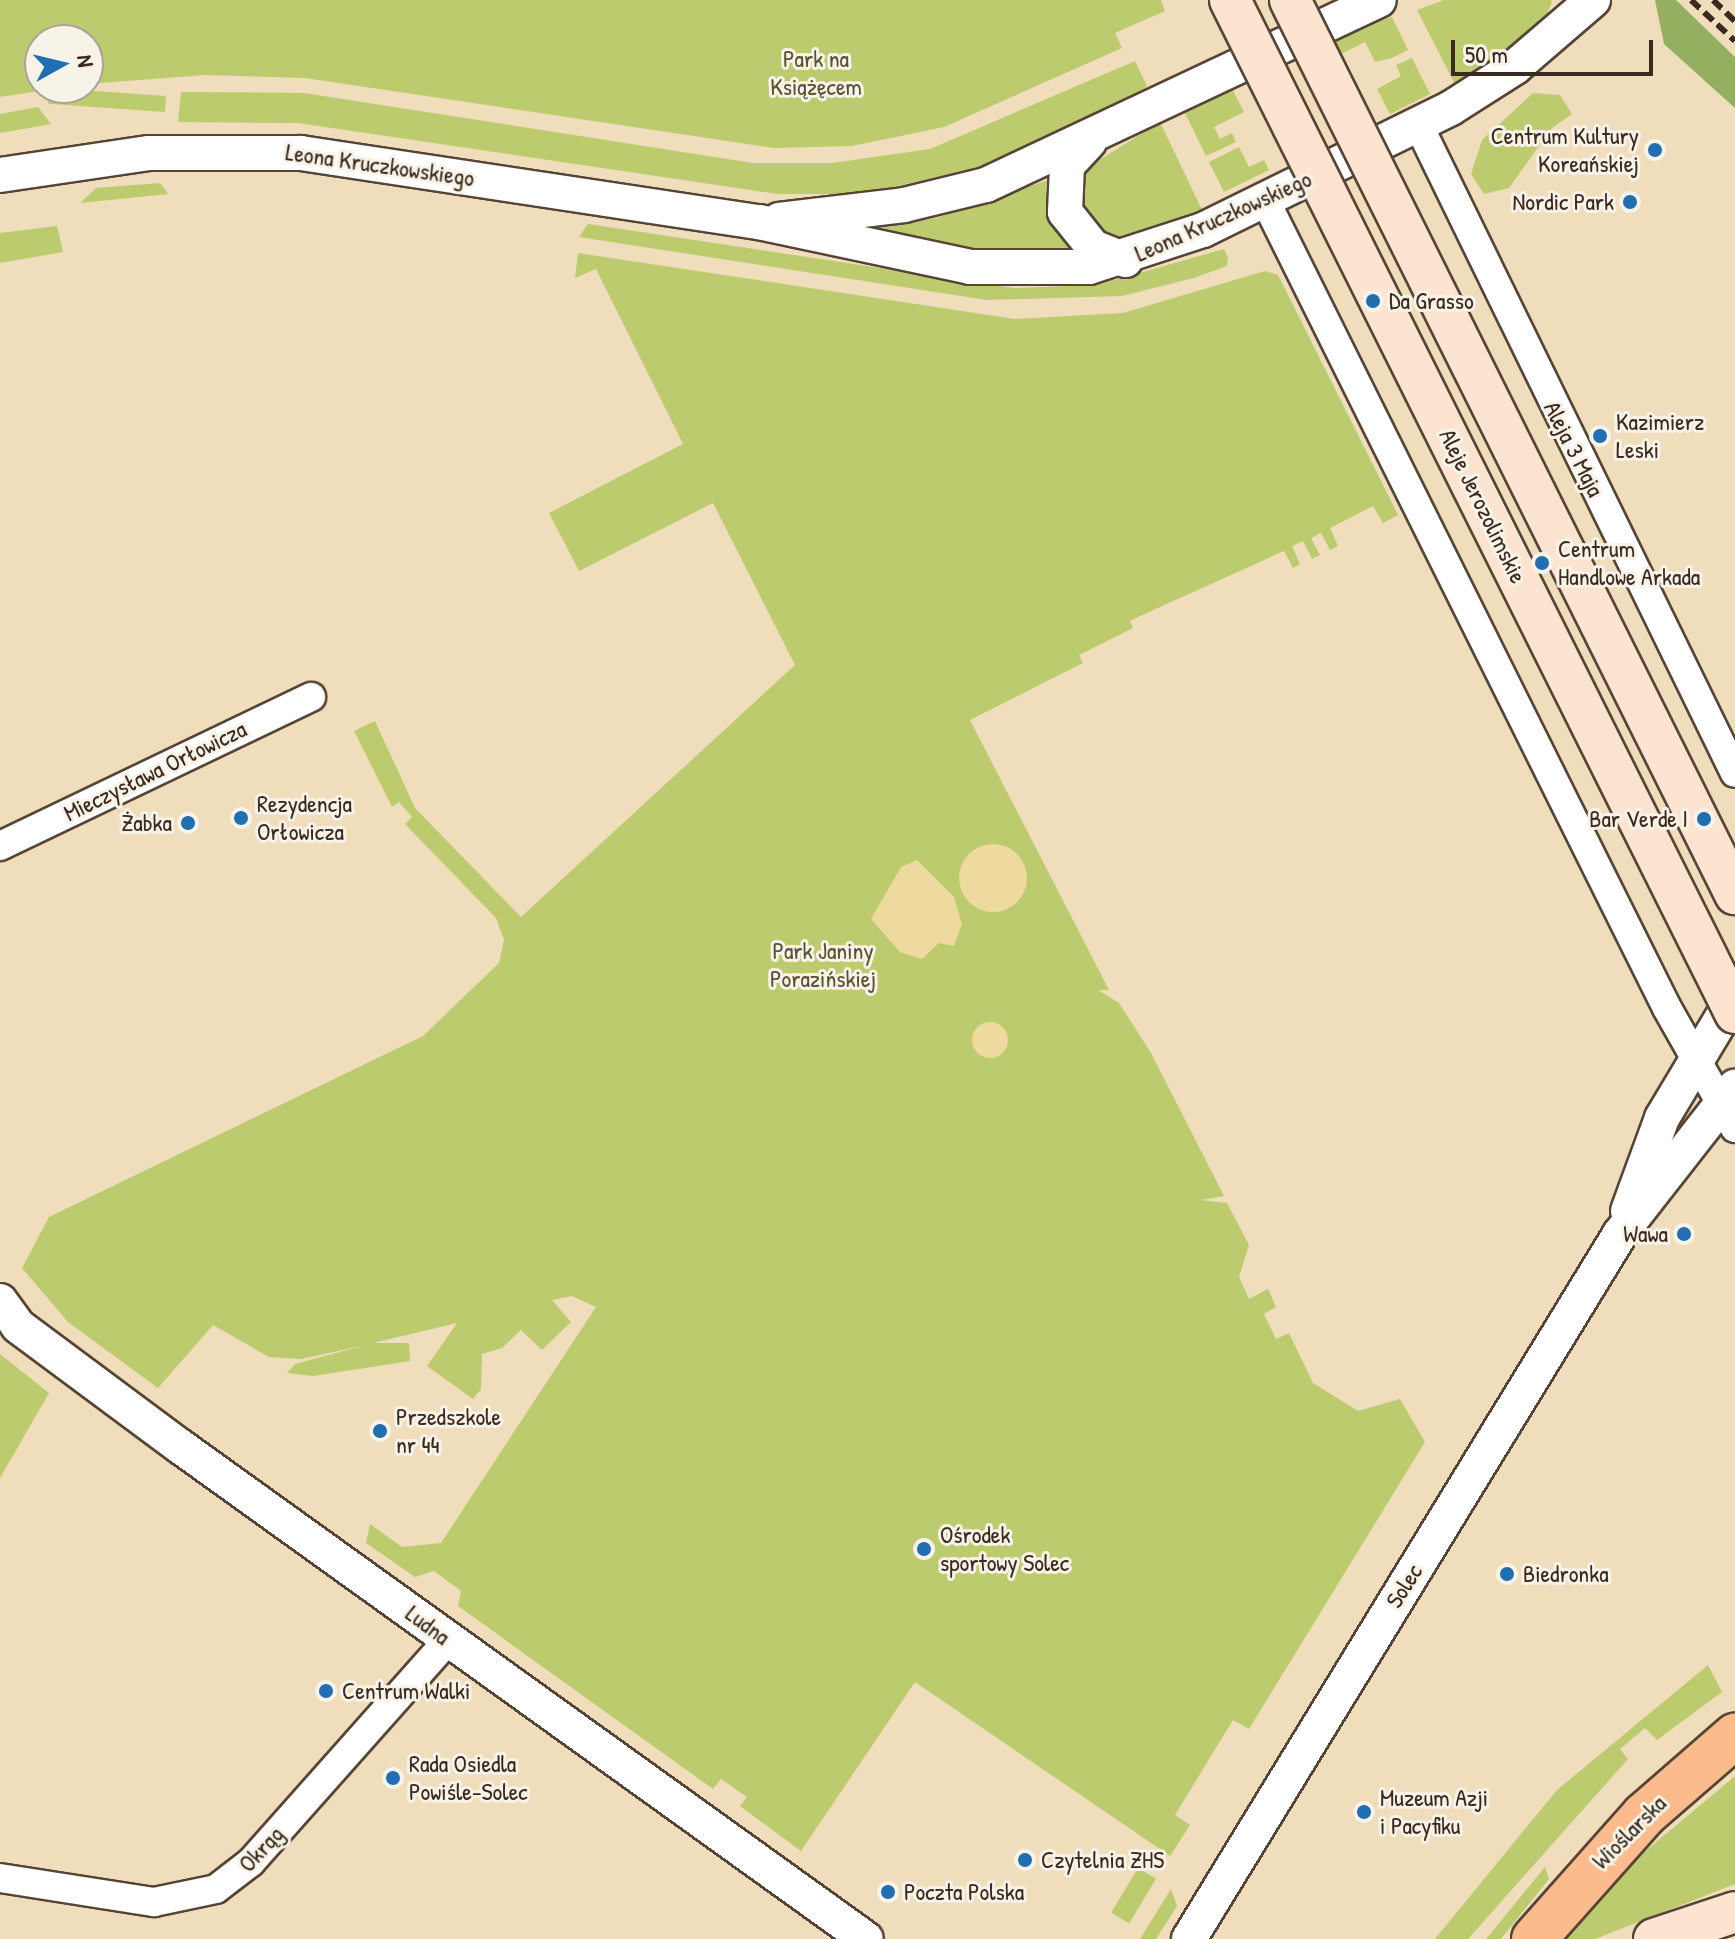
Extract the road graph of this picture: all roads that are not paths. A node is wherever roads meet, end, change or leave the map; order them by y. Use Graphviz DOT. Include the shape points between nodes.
graph roads {
  1 [pos="1230,0"];
  2 [pos="1290,0"];
  3 [pos="1379,0"];
  4 [pos="1561,0"];
  5 [pos="1593,0"];
  6 [pos="1551,39"];
  7 [pos="1418,124"];
  8 [pos="1091,139"];
  9 [pos="0,175"];
  10 [pos="1265,200"];
  11 [pos="759,222"];
  12 [pos="1125,260"];
  13 [pos="311,697"];
  14 [pos="1735,773"];
  15 [pos="0,846"];
  16 [pos="1735,894"];
  17 [pos="1735,996"];
  18 [pos="1735,1013"];
  19 [pos="1694,1055"];
  20 [pos="1731,1107"];
  21 [pos="1620,1234"];
  22 [pos="0,1301"];
  23 [pos="448,1640"];
  24 [pos="1735,1736"];
  25 [pos="1735,1750"];
  26 [pos="1683,1779"];
  27 [pos="0,1878"];
  28 [pos="1735,1912"];
  29 [pos="866,1939"];
  30 [pos="1189,1939"];
  31 [pos="1534,1939"];
  32 [pos="1654,1939"];
  1 -- 18 [label="main road, Aleje Jerozolimskie, bridge"];
  2 -- 16 [label="main road, bridge"];
  3 -- 8 [label="street, Leona Kruczkowskiego"];
  4 -- 6 [label="street"];
  5 -- 6 [label="street, Leona Kruczkowskiego"];
  6 -- 7 [label="street, Leona Kruczkowskiego" via="1485,89"];
  7 -- 10 [label="street, Leona Kruczkowskiego"];
  7 -- 14 [label="street, Aleja 3 Maja"];
  8 -- 11 [label="street, Leona Kruczkowskiego" via="945,197"];
  8 -- 12 [label="street" via="1067,166 1065,212 1093,247"];
  9 -- 11 [label="street, Leona Kruczkowskiego" via="149,153 301,153"];
  10 -- 12 [label="street, Leona Kruczkowskiego"];
  10 -- 19 [label="street"];
  11 -- 12 [label="street, Leona Kruczkowskiego" via="851,247 994,270"];
  13 -- 15 [label="street, Mieczysława Orłowicza"];
  17 -- 19 [label="street, Solec"];
  19 -- 20 [label="street"];
  19 -- 21 [label="street, Solec"];
  20 -- 21 [label="street, Solec"];
  21 -- 30 [label="street, Solec"];
  22 -- 23 [label="street, Ludna" via="18,1326"];
  23 -- 27 [label="street, Okrąg" via="251,1862 216,1889 154,1902"];
  23 -- 29 [label="street, Ludna"];
  24 -- 26 [label="main road, Wioślarska"];
  25 -- 26 [label="main road"];
  26 -- 31 [label="main road, Wioślarska" via="1594,1866"];
  28 -- 32 [label="main road"];
}
